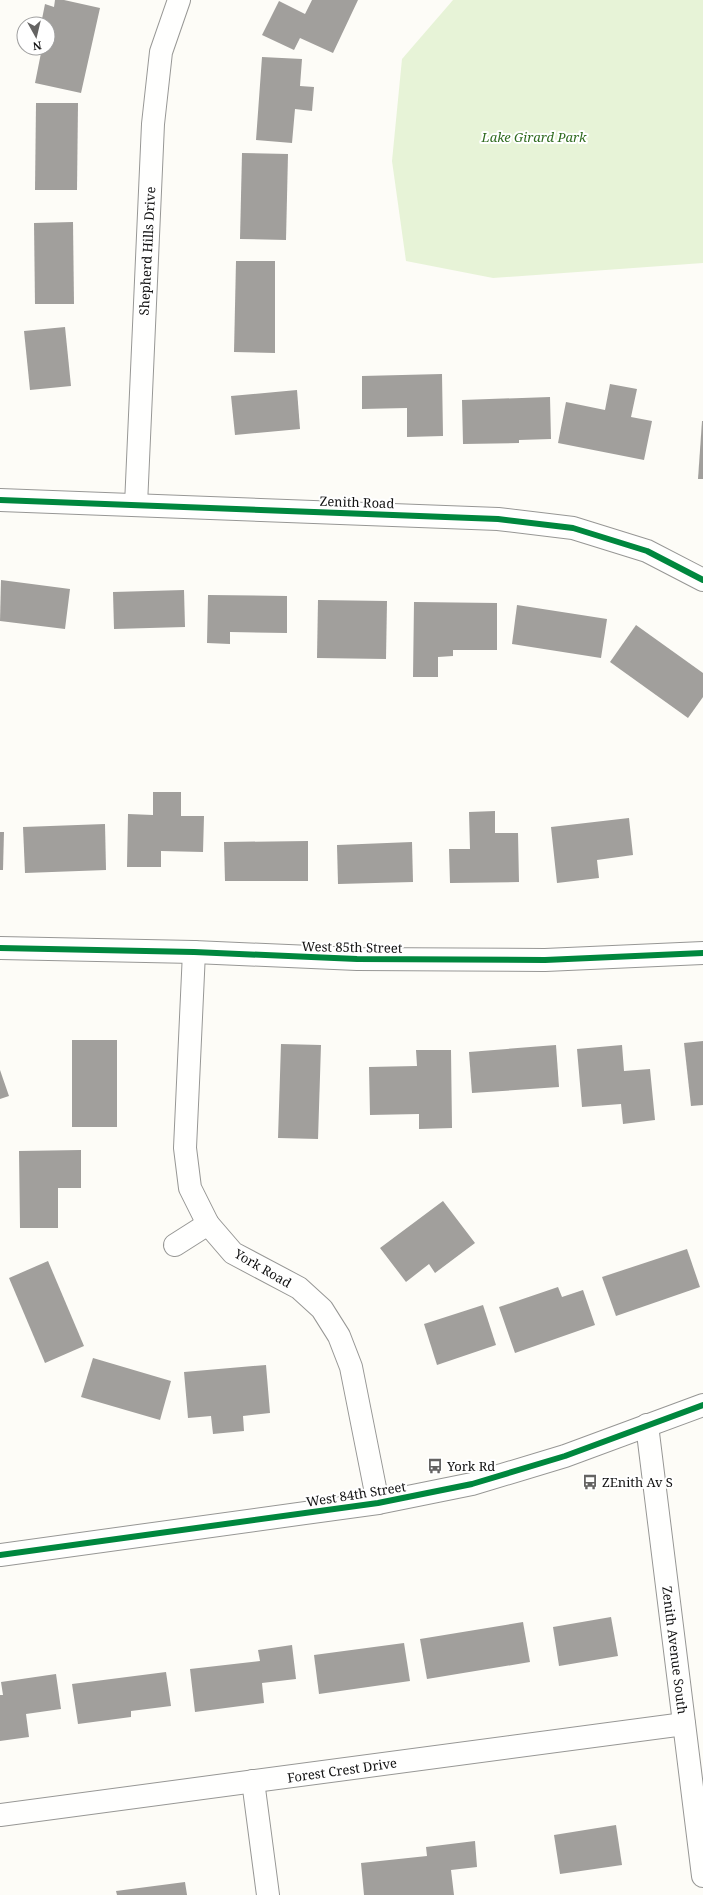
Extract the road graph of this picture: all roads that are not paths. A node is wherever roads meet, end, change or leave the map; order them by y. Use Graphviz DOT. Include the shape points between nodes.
graph roads {
  1 [pos="179,0"];
  2 [pos="0,500"];
  3 [pos="136,505"];
  4 [pos="703,580"];
  5 [pos="0,948"];
  6 [pos="194,952"];
  7 [pos="703,953"];
  8 [pos="208,1224"];
  9 [pos="175,1245"];
  10 [pos="703,1405"];
  11 [pos="647,1425"];
  12 [pos="378,1503"];
  13 [pos="0,1555"];
  14 [pos="684,1724"];
  15 [pos="253,1781"];
  16 [pos="0,1815"];
  17 [pos="703,1876"];
  18 [pos="268,1895"];
  1 -- 3 [label="street, Shepherd Hills Drive" via="161,52 153,124"];
  2 -- 3 [label="street, Zenith Road"];
  3 -- 4 [label="street, Zenith Road" via="498,519 566,527 647,551"];
  5 -- 6 [label="street, West 85th Street"];
  6 -- 7 [label="street, West 85th Street" via="357,959 545,960"];
  6 -- 8 [label="street, York Road" via="185,1148 190,1188"];
  8 -- 9 [label="street"];
  8 -- 12 [label="street, York Road" via="233,1253 299,1288 322,1309 339,1336 351,1367"];
  10 -- 11 [label="street, West 84th Street"];
  11 -- 12 [label="street, West 84th Street" via="565,1456 472,1484"];
  11 -- 14 [label="street, Zenith Avenue South"];
  12 -- 13 [label="street, West 84th Street"];
  14 -- 15 [label="street, Forest Crest Drive"];
  14 -- 17 [label="street, Zenith Avenue South"];
  15 -- 16 [label="street, Forest Crest Drive"];
  15 -- 18 [label="street"];
}
